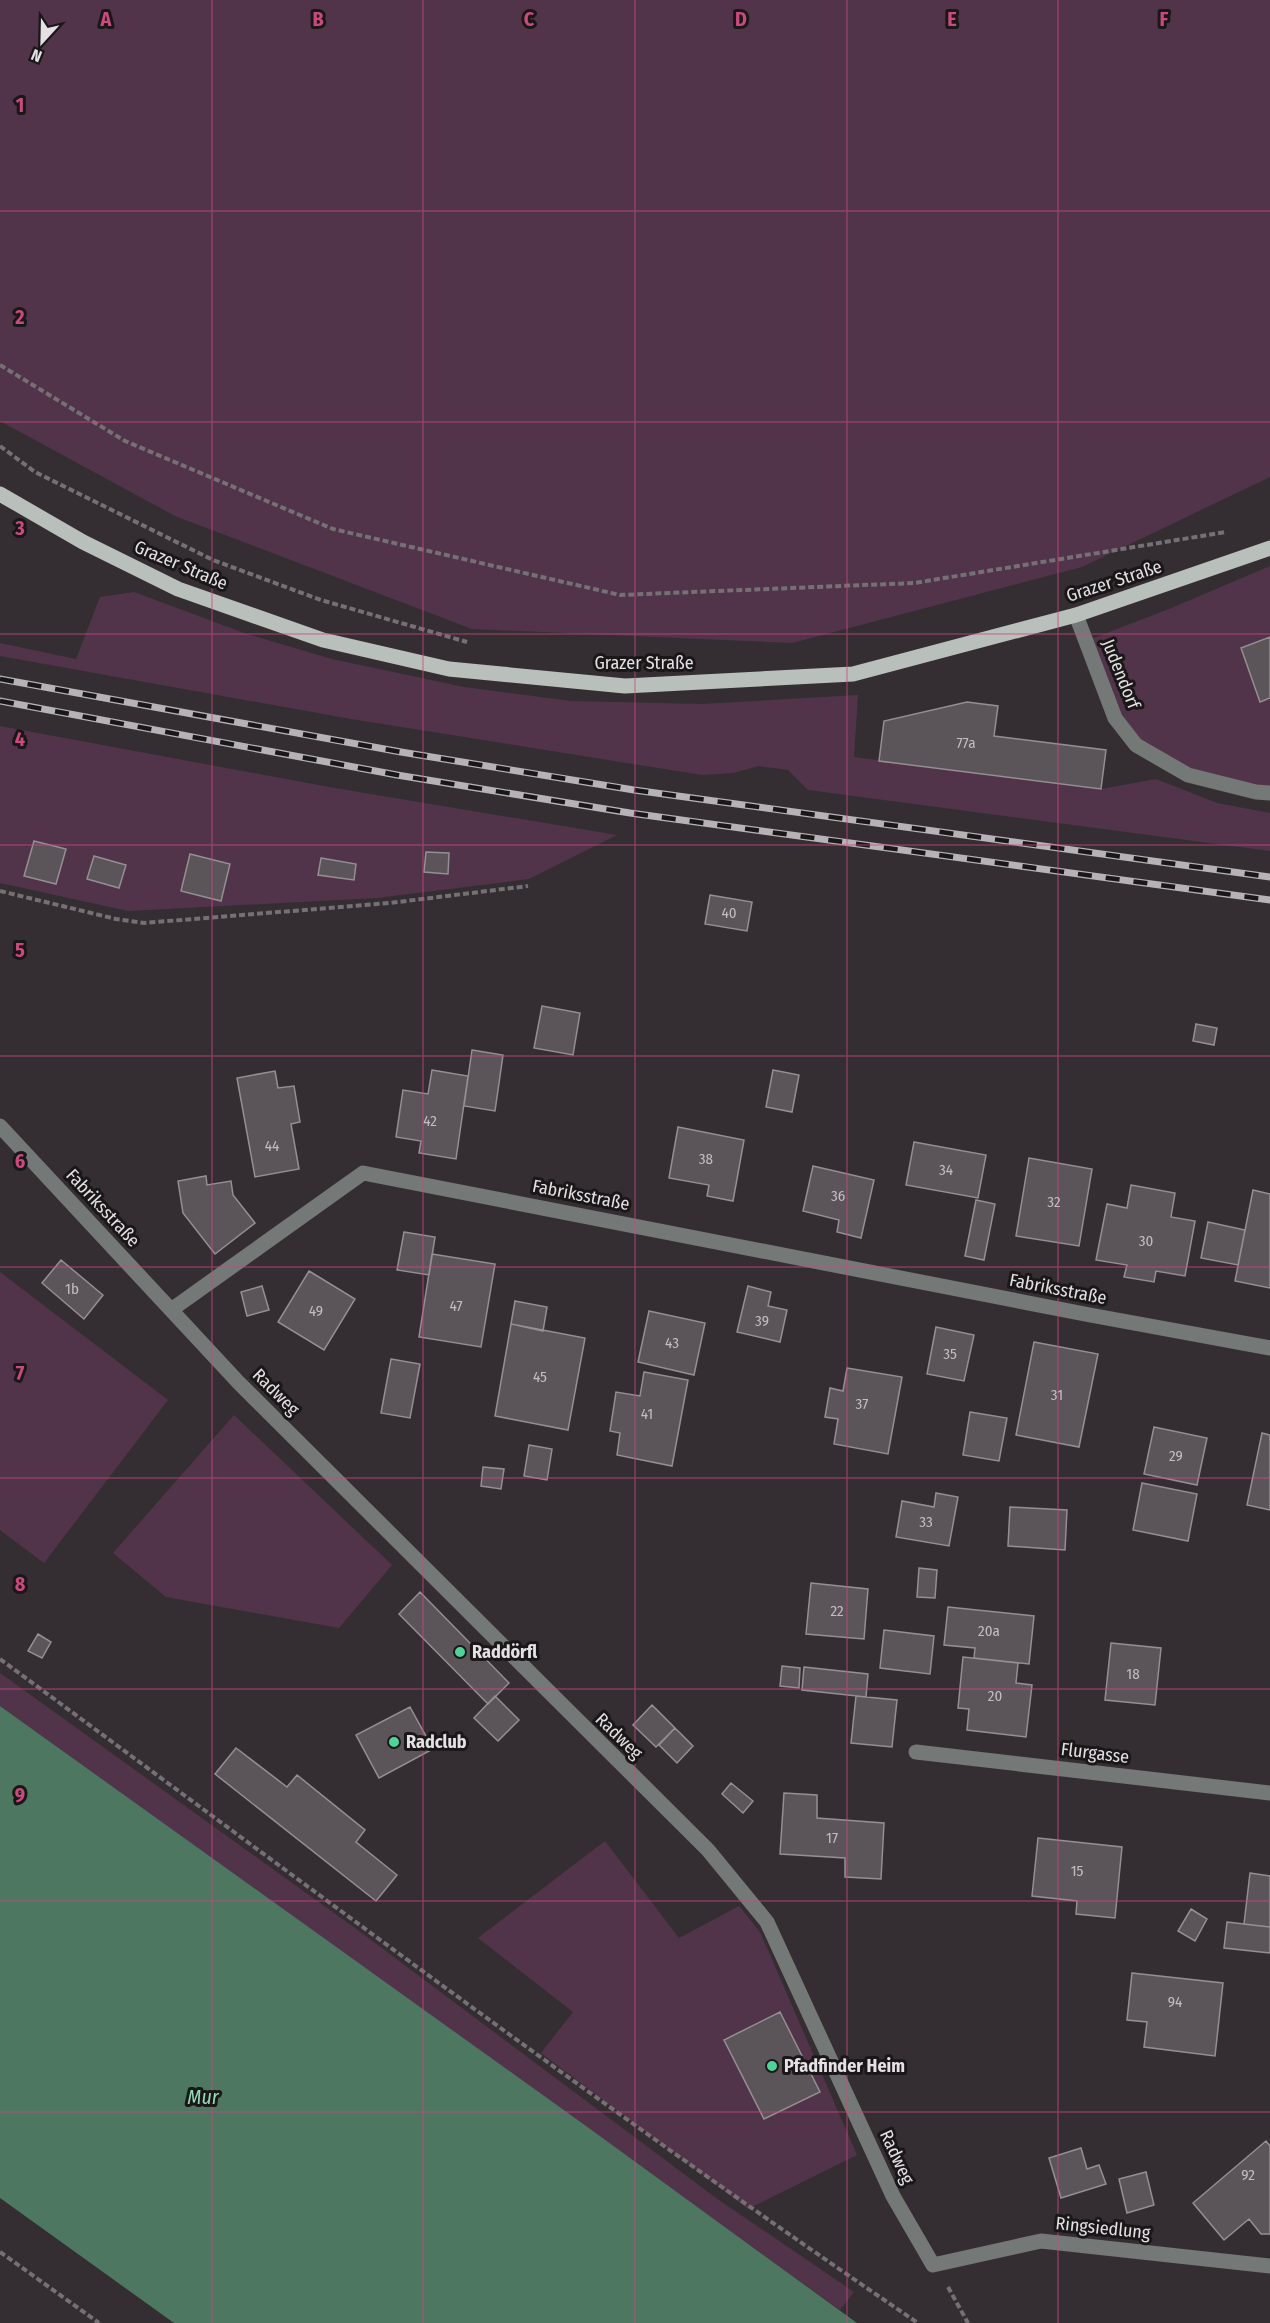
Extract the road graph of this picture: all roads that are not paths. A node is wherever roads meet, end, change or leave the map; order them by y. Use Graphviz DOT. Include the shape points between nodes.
graph roads {
  1 [pos="0,494"];
  2 [pos="1270,548"];
  3 [pos="1076,615"];
  4 [pos="1270,793"];
  5 [pos="0,1126"];
  6 [pos="171,1310"];
  7 [pos="1270,1348"];
  8 [pos="916,1752"];
  9 [pos="1270,1793"];
  10 [pos="933,2265"];
  11 [pos="1270,2266"];
  1 -- 3 [label="main road, Grazer Straße" via="83,542 178,589 323,640 448,669 625,686 853,674"];
  2 -- 3 [label="main road, Grazer Straße"];
  3 -- 4 [label="street, Judendorf" via="1115,718 1136,745 1188,775"];
  5 -- 6 [label="street, Fabriksstraße"];
  6 -- 7 [label="street, Fabriksstraße" via="363,1173"];
  6 -- 10 [label="street, Radweg" via="247,1391 708,1850 766,1922 893,2196"];
  8 -- 9 [label="street, Flurgasse"];
  10 -- 11 [label="street, Ringsiedlung" via="1041,2241"];
}
